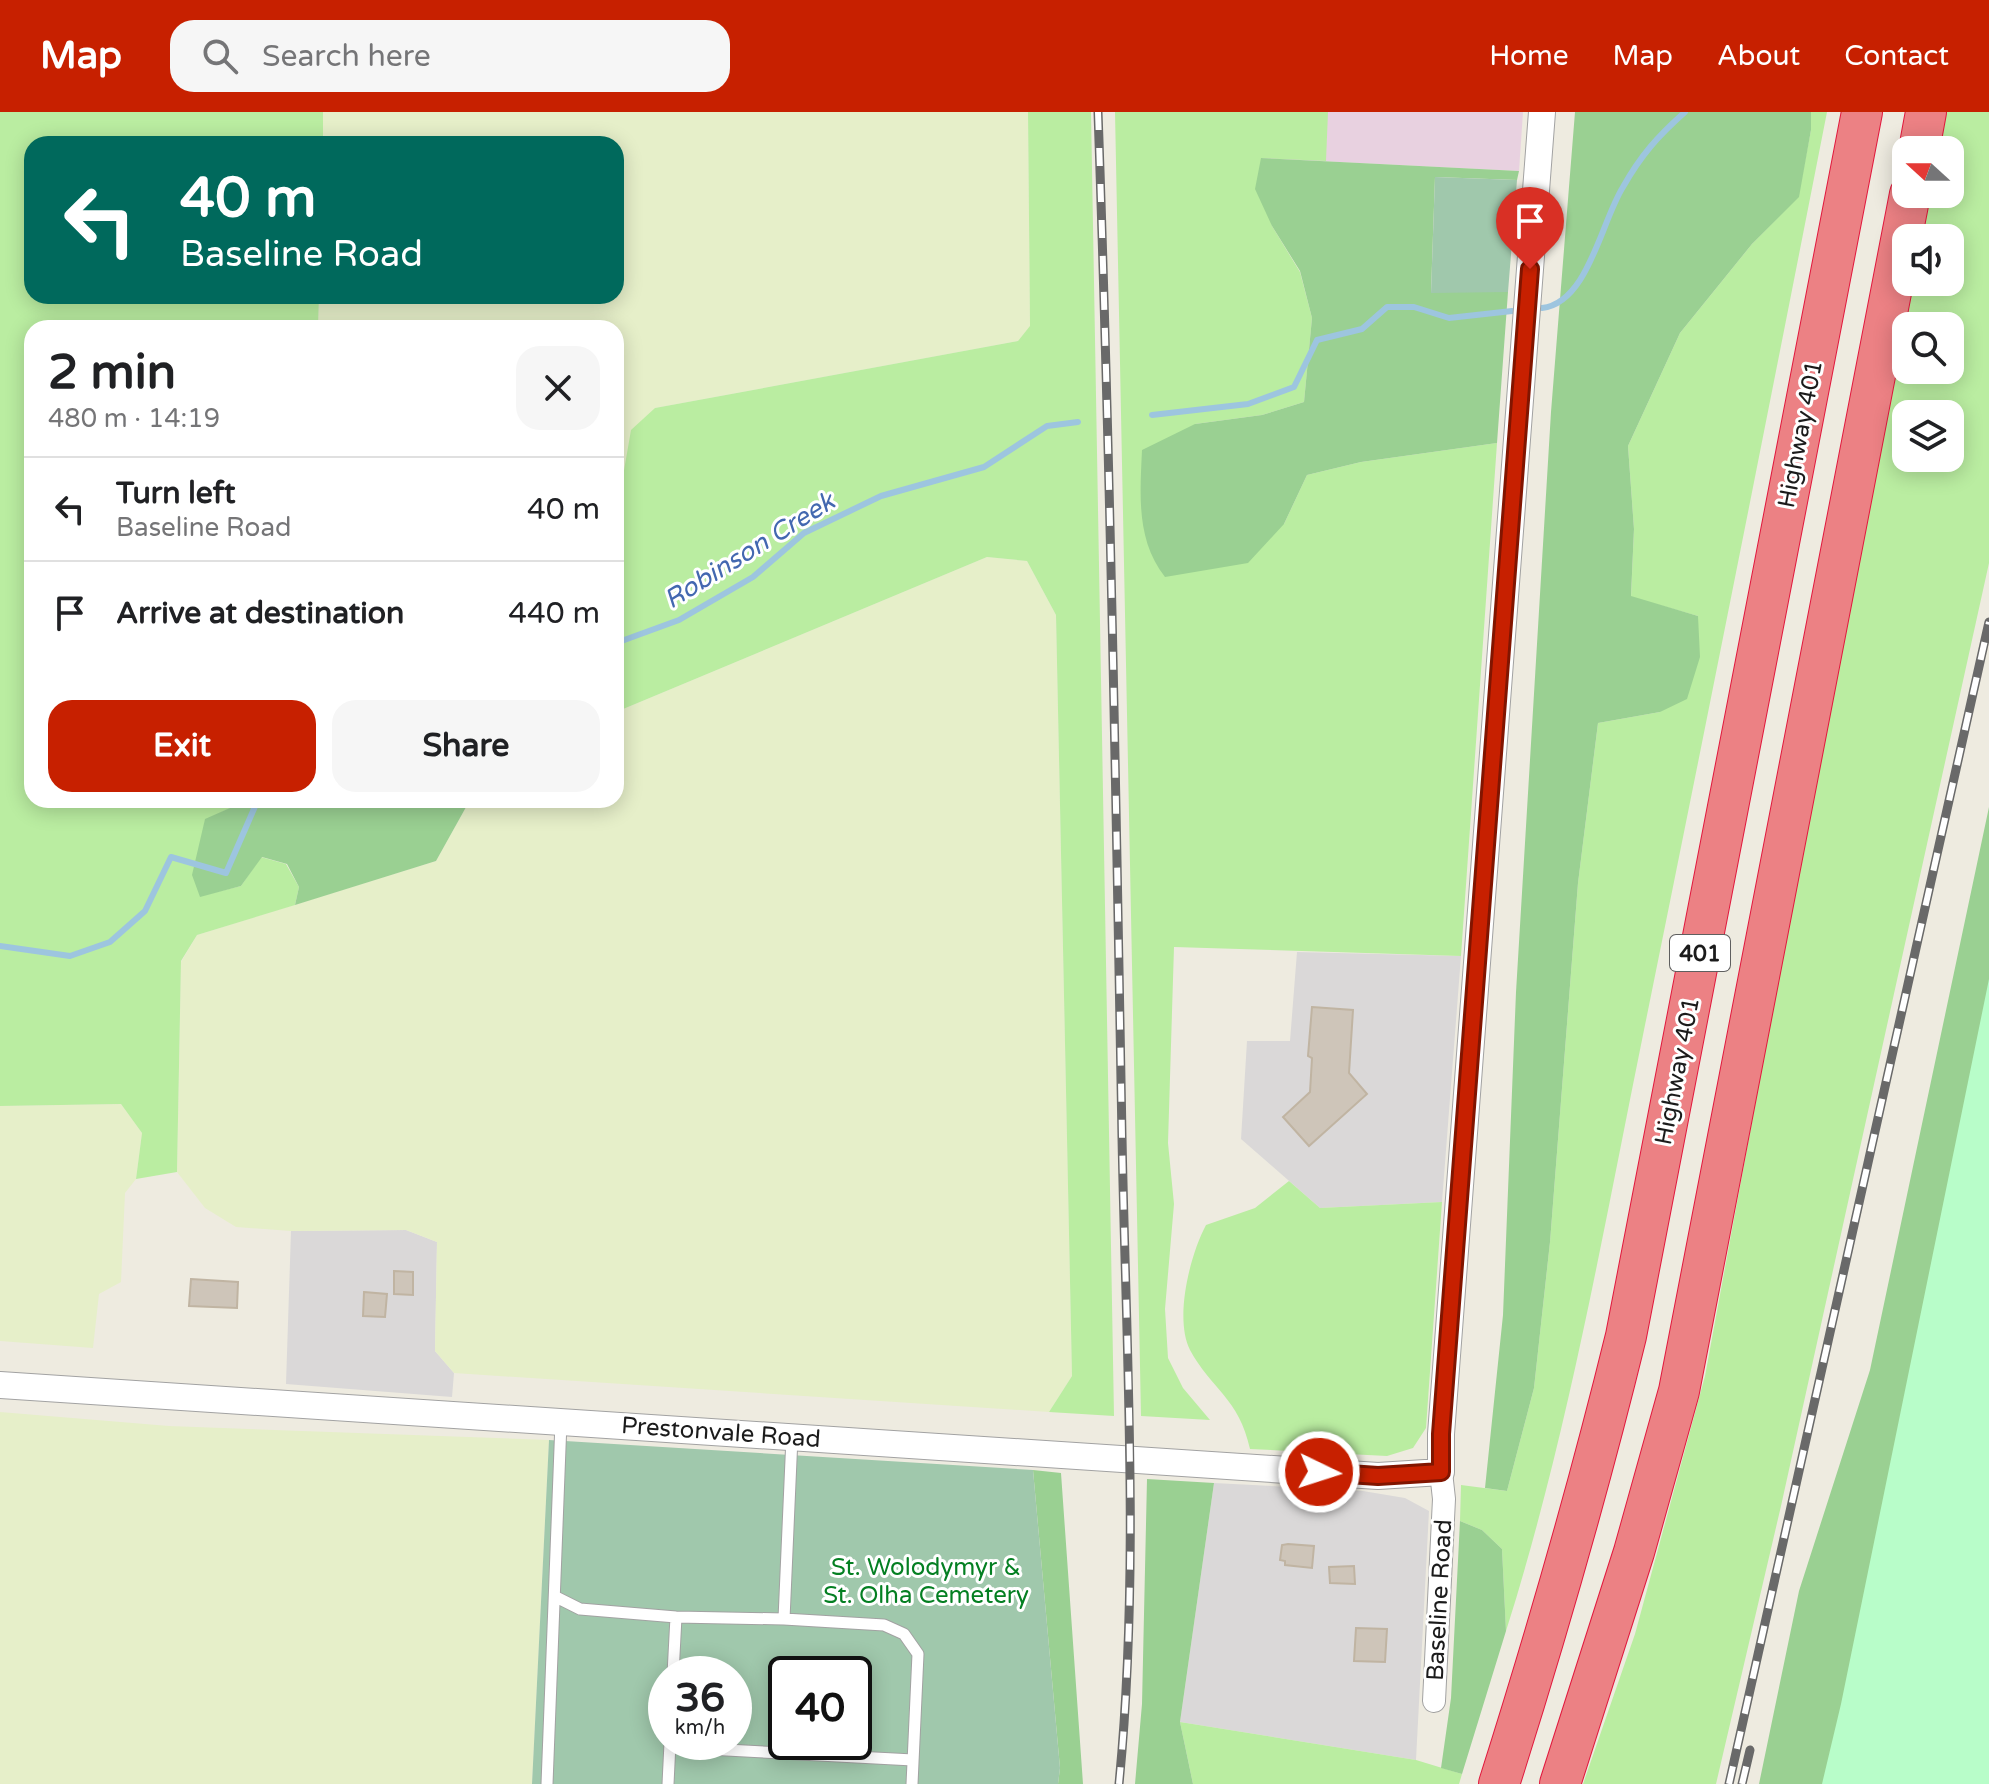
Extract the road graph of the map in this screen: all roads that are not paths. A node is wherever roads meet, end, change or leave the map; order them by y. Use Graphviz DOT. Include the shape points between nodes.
graph roads {
  1 [pos="1542,112"];
  2 [pos="1862,112"];
  3 [pos="1926,112"];
  4 [pos="1922,136"];
  5 [pos="1907,208"];
  6 [pos="0,1385"];
  7 [pos="561,1421"];
  8 [pos="792,1436"];
  9 [pos="1441,1472"];
  10 [pos="556,1597"];
  11 [pos="676,1617"];
  12 [pos="784,1619"];
  13 [pos="674,1656"];
  14 [pos="1434,1701"];
  15 [pos="752,1750"];
  16 [pos="669,1760"];
  17 [pos="913,1760"];
  18 [pos="547,1784"];
  19 [pos="668,1784"];
  20 [pos="912,1784"];
  21 [pos="1499,1784"];
  22 [pos="1560,1784"];
  1 -- 9 [label="street, Baseline Road"];
  2 -- 21 [label="highway, Highway 401 / 401" via="1626,1336 1590,1482"];
  3 -- 4 [label="highway"];
  5 -- 22 [label="highway, 401" via="1679,1391"];
  6 -- 7 [label="street, Prestonvale Road"];
  7 -- 8 [label="street, Prestonvale Road"];
  7 -- 10 [label="lane"];
  8 -- 9 [label="street, Prestonvale Road" via="1378,1476"];
  8 -- 12 [label="lane"];
  9 -- 14 [label="street, Baseline Road"];
  10 -- 11 [label="lane" via="580,1609"];
  10 -- 18 [label="lane"];
  11 -- 12 [label="lane"];
  11 -- 13 [label="lane"];
  12 -- 17 [label="lane" via="884,1625 904,1634 918,1654"];
  15 -- 17 [label="lane"];
  16 -- 19 [label="lane"];
  17 -- 20 [label="lane"];
}
